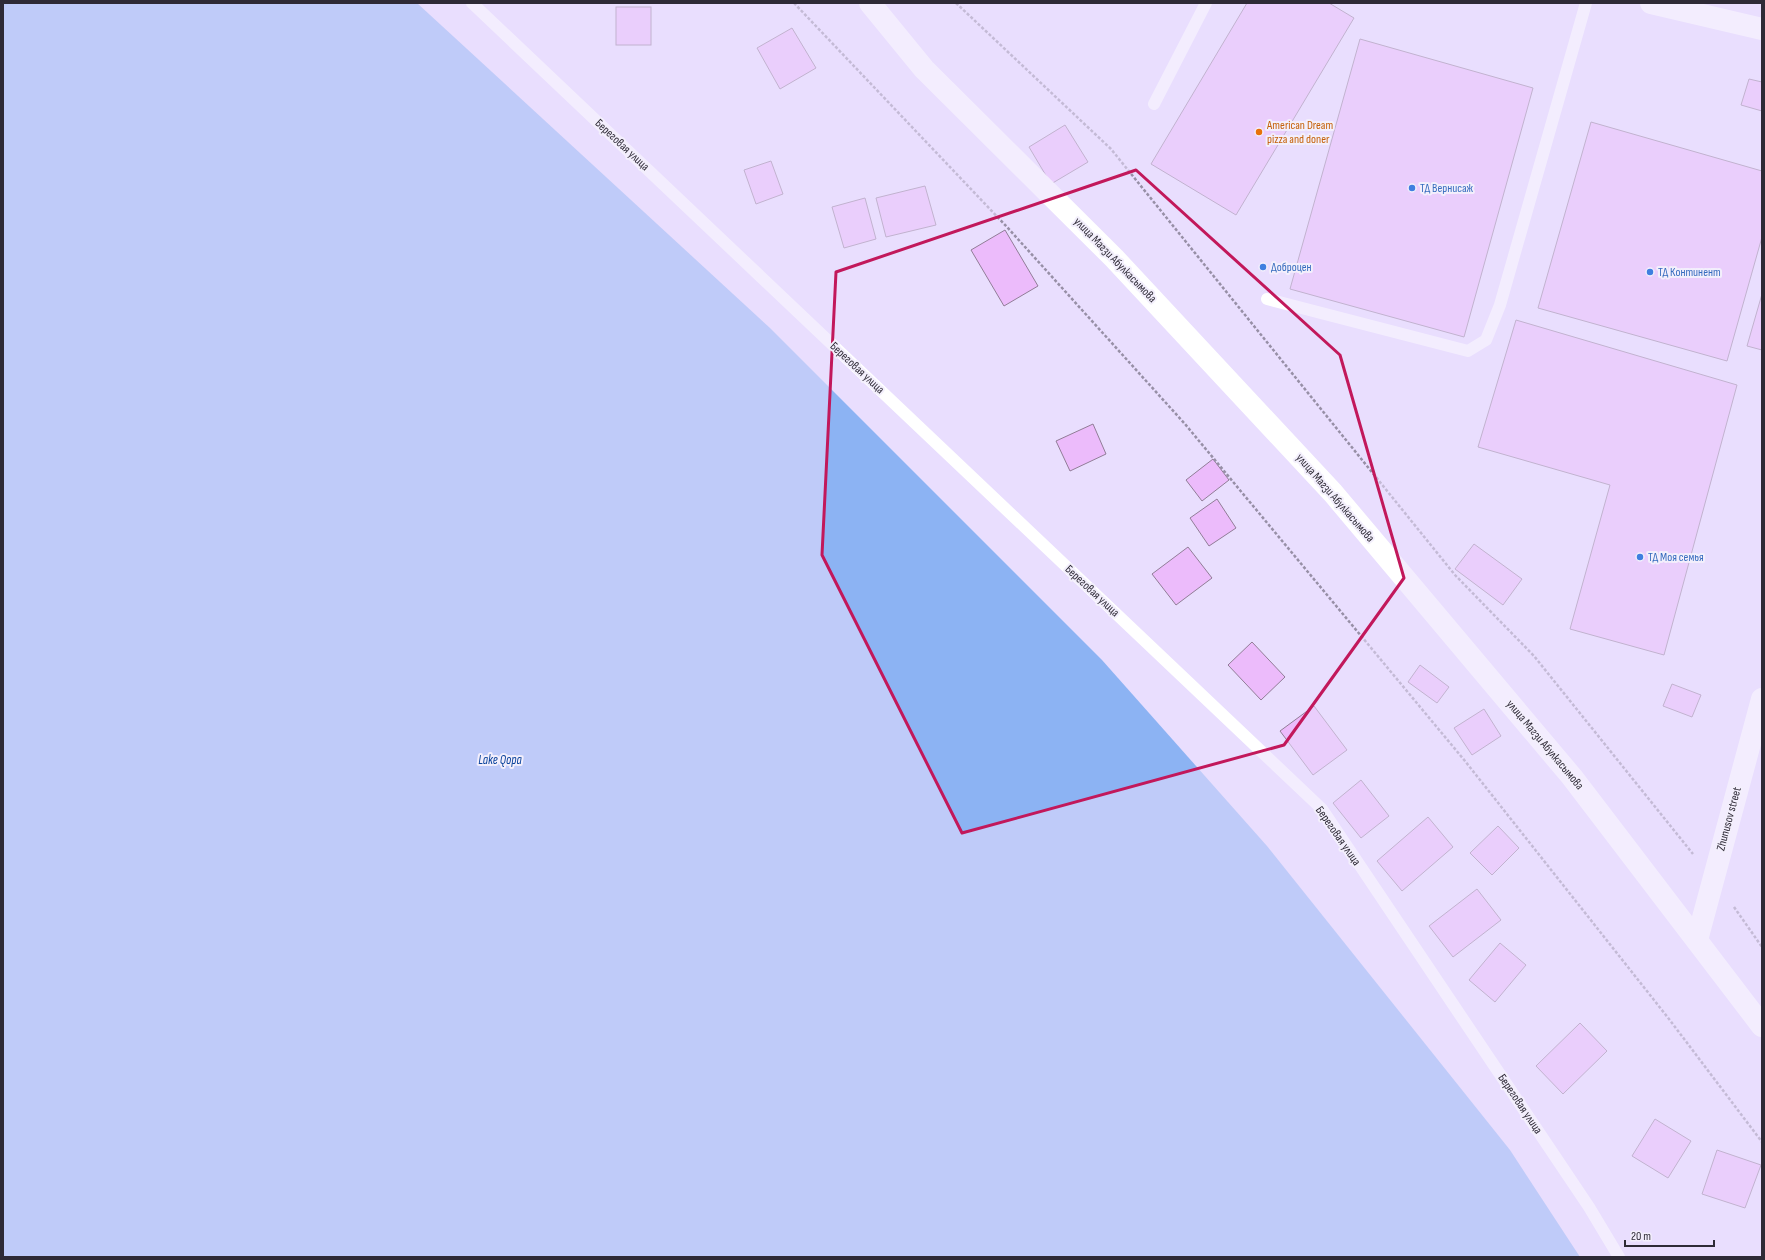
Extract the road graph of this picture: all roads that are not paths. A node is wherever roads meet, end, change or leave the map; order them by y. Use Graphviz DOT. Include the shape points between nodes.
graph roads {
  1 [pos="472,3"];
  2 [pos="870,3"];
  3 [pos="1206,3"];
  4 [pos="1586,3"];
  5 [pos="1651,3"];
  6 [pos="1762,29"];
  7 [pos="1154,104"];
  8 [pos="1267,299"];
  9 [pos="1762,699"];
  10 [pos="1697,940"];
  11 [pos="1762,1026"];
  12 [pos="1619,1257"];
  1 -- 12 [label="lane, Береговая улица" via="1322,809 1589,1207"];
  2 -- 10 [label="street, улица Магзи Абулкасымова" via="924,69 1114,258 1333,493 1572,777"];
  3 -- 7 [label="lane"];
  4 -- 8 [label="lane" via="1500,305 1486,340 1468,351"];
  5 -- 6 [label="street"];
  9 -- 10 [label="street, Zhunusov street"];
  10 -- 11 [label="street, улица Магзи Абулкасымова"];
}
